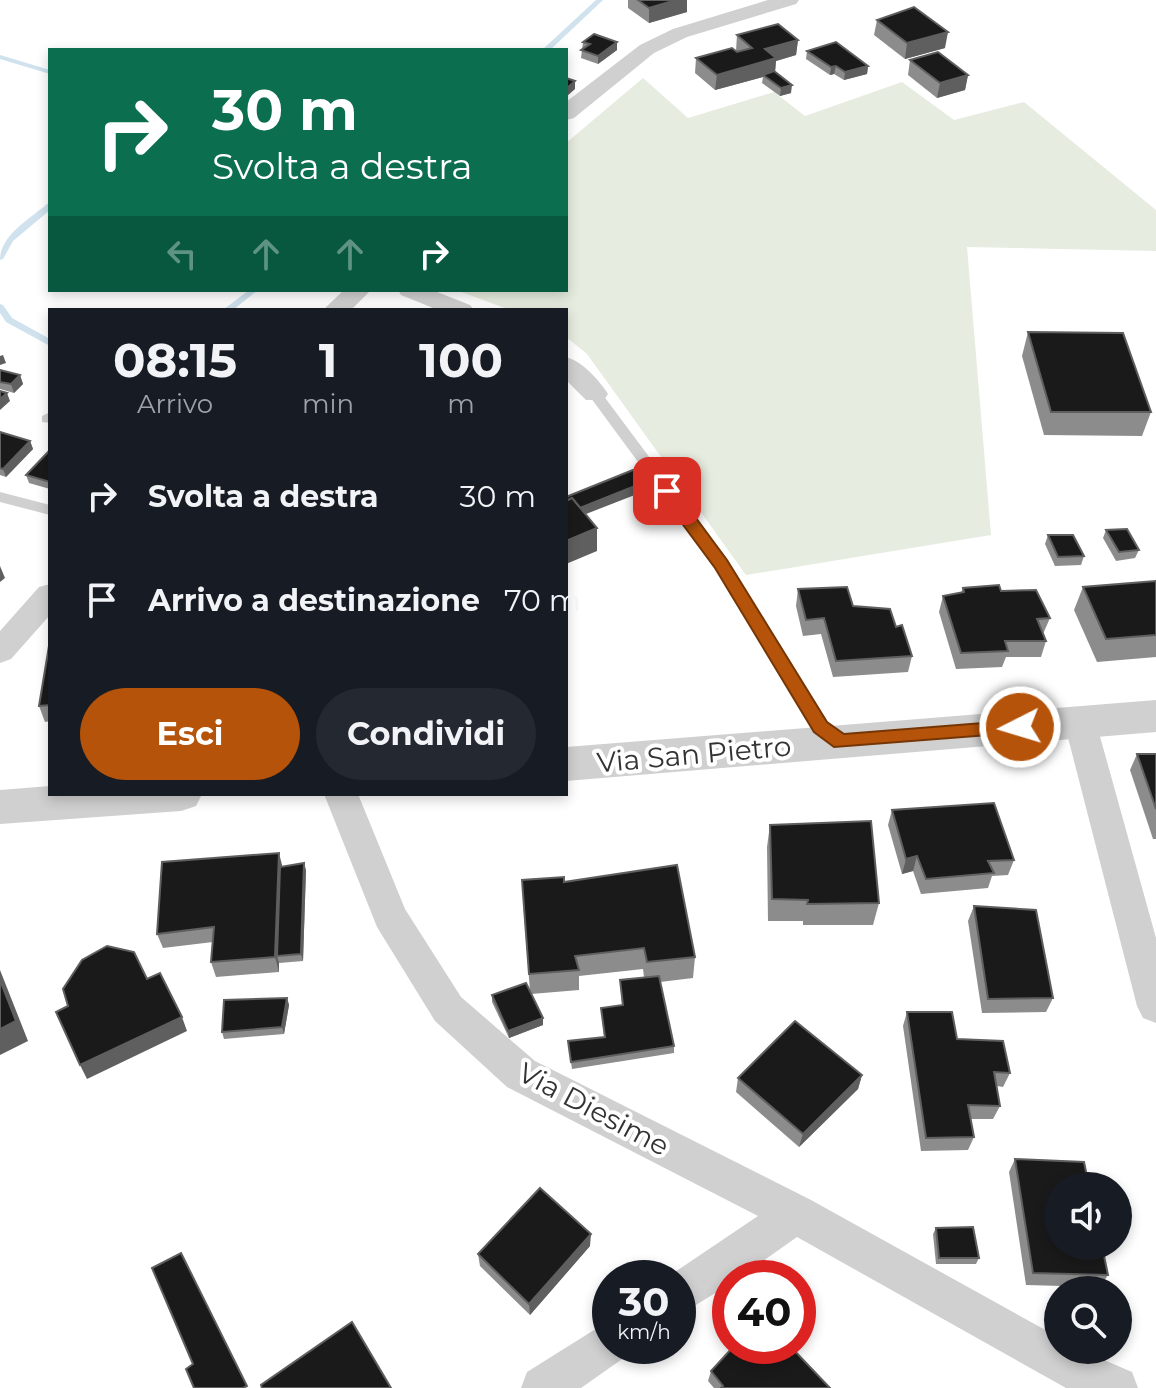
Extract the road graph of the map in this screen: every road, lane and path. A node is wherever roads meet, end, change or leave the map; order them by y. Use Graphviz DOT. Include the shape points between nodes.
graph roads {
  1 [pos="789,0"];
  2 [pos="568,111"];
  3 [pos="357,292"];
  4 [pos="415,292"];
  5 [pos="338,308"];
  6 [pos="456,308"];
  7 [pos="568,367"];
  8 [pos="595,394"];
  9 [pos="0,497"];
  10 [pos="48,509"];
  11 [pos="48,597"];
  12 [pos="0,651"];
  13 [pos="1156,716"];
  14 [pos="1080,722"];
  15 [pos="840,742"];
  16 [pos="568,764"];
  17 [pos="153,796"];
  18 [pos="342,796"];
  19 [pos="0,807"];
  20 [pos="1156,1006"];
  21 [pos="796,1214"];
  22 [pos="696,1283"];
  23 [pos="592,1354"];
  24 [pos="543,1388"];
  25 [pos="1116,1388"];
  1 -- 2 [label="street" via="680,33 647,49"];
  3 -- 5 [label="street"];
  4 -- 6 [label="street"];
  7 -- 8 [label="street"];
  8 -- 15 [label="lane" via="721,564 820,727"];
  9 -- 10 [label="lane"];
  11 -- 12 [label="street"];
  13 -- 14 [label="street, Via San Pietro"];
  14 -- 15 [label="street, Via San Pietro"];
  14 -- 20 [label="street"];
  15 -- 16 [label="street, Via San Pietro"];
  17 -- 19 [label="street"];
  18 -- 21 [label="street, Via Diesime" via="390,916 448,1009 521,1074"];
  21 -- 22 [label="street"];
  21 -- 25 [label="street, Via Diesime" via="1067,1366"];
  23 -- 24 [label="street"];
}
